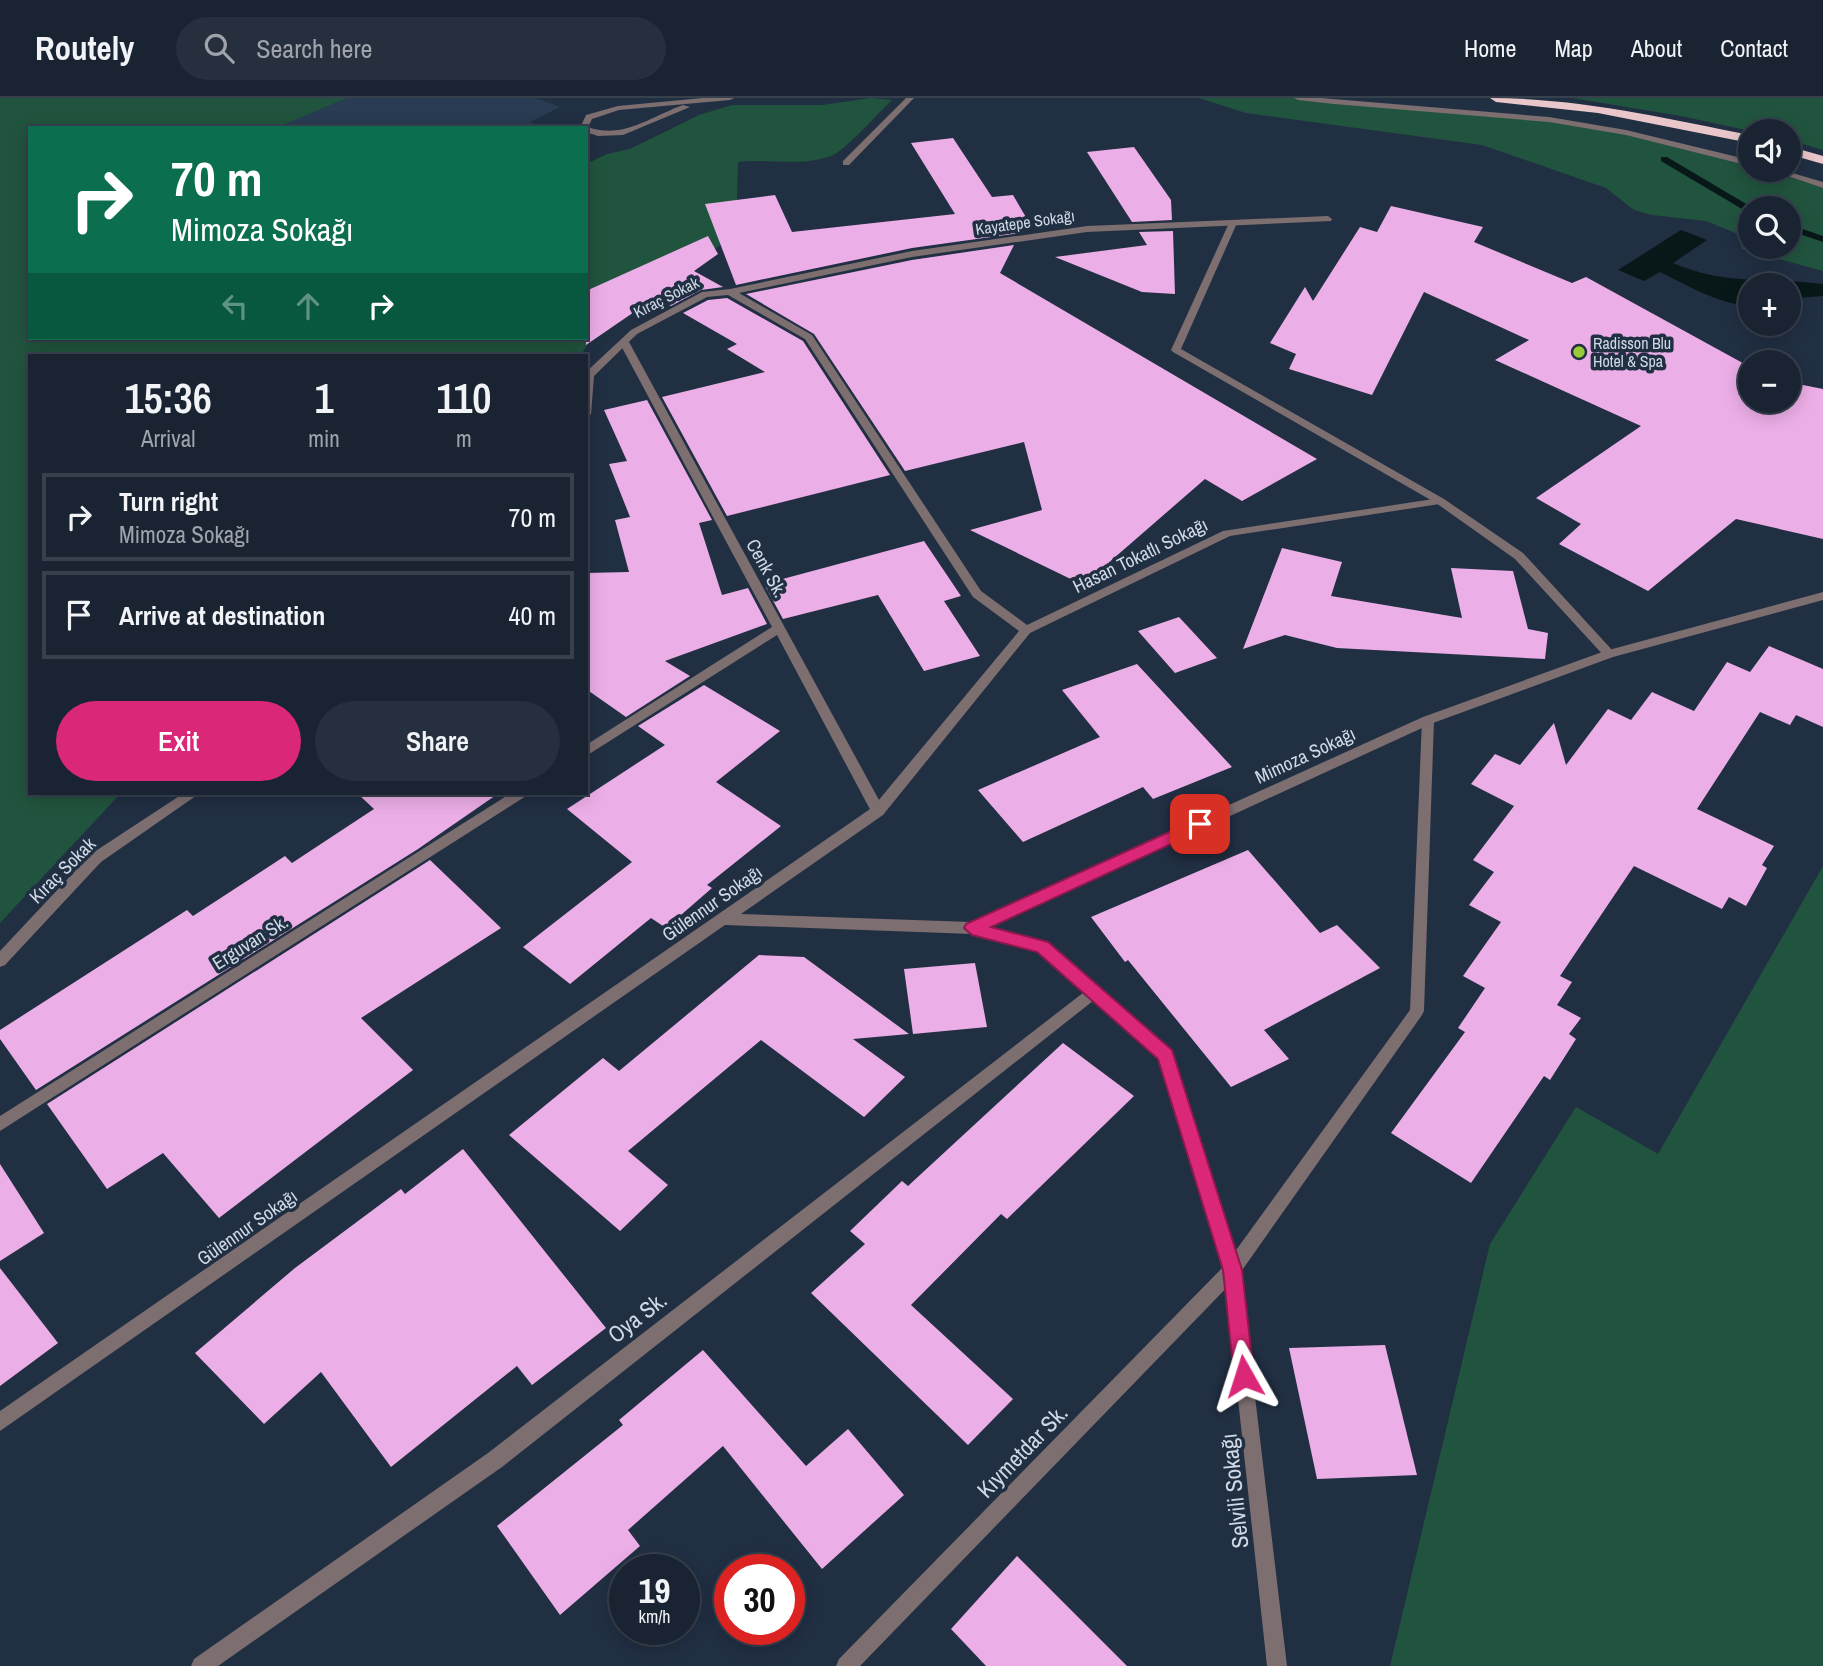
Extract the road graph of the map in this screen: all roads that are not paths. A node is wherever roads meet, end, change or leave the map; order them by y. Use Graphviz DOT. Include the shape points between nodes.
graph roads {
  1 [pos="717,98"];
  2 [pos="730,98"];
  3 [pos="909,98"];
  4 [pos="1298,98"];
  5 [pos="1496,98"];
  6 [pos="586,126"];
  7 [pos="588,129"];
  8 [pos="1738,137"];
  9 [pos="1801,154"];
  10 [pos="1738,160"];
  11 [pos="1823,160"];
  12 [pos="846,163"];
  13 [pos="1801,178"];
  14 [pos="1823,185"];
  15 [pos="1328,219"];
  16 [pos="1233,223"];
  17 [pos="730,292"];
  18 [pos="624,342"];
  19 [pos="588,388"];
  20 [pos="1440,501"];
  21 [pos="1823,596"];
  22 [pos="780,628"];
  23 [pos="1026,630"];
  24 [pos="1609,654"];
  25 [pos="1428,720"];
  26 [pos="588,750"];
  27 [pos="190,795"];
  28 [pos="518,795"];
  29 [pos="878,811"];
  30 [pos="723,919"];
  31 [pos="972,928"];
  32 [pos="0,961"];
  33 [pos="1093,993"];
  34 [pos="0,1124"];
  35 [pos="1232,1270"];
  36 [pos="0,1422"];
  37 [pos="201,1666"];
  38 [pos="846,1666"];
  39 [pos="1277,1666"];
  1 -- 2 [label="street"];
  1 -- 6 [label="street" via="618,108 589,117"];
  1 -- 7 [label="street" via="623,133 607,135"];
  3 -- 12 [label="street"];
  4 -- 10 [label="street" via="1582,124"];
  5 -- 8 [label="highway" via="1598,109"];
  9 -- 11 [label="highway"];
  13 -- 14 [label="street"];
  15 -- 16 [label="street, Kayatepe Sokağı"];
  16 -- 17 [label="street, Kayatepe Sokağı" via="1087,229 912,254"];
  16 -- 20 [label="street" via="1177,350"];
  17 -- 18 [label="street, Kıraç Sokak" via="705,294 634,332"];
  17 -- 23 [label="street" via="809,337 977,594"];
  18 -- 19 [label="street, Kıraç Sokak" via="589,375"];
  18 -- 22 [label="street, Cenk Sk."];
  20 -- 23 [label="street, Hasan Tokatlı Sokağı" via="1227,533"];
  20 -- 24 [label="street" via="1519,556"];
  21 -- 24 [label="street, Mimoza Sokağı"];
  22 -- 26 [label="street"];
  22 -- 29 [label="street, Cenk Sk."];
  23 -- 29 [label="street, Gülennur Sokağı"];
  24 -- 25 [label="street, Mimoza Sokağı"];
  25 -- 31 [label="street, Mimoza Sokağı"];
  25 -- 35 [label="street, Kıymetdar Sk." via="1417,1011"];
  27 -- 32 [label="street, Kıraç Sokak" via="96,858"];
  28 -- 34 [label="street, Erguvan Sk."];
  29 -- 30 [label="street, Gülennur Sokağı"];
  30 -- 31 [label="street, Mimoza Sokağı"];
  30 -- 36 [label="street, Gülennur Sokağı"];
  31 -- 33 [label="street, Selvili Sokağı" via="1042,947"];
  33 -- 35 [label="street, Selvili Sokağı" via="1166,1055"];
  33 -- 37 [label="street, Oya Sk." via="495,1460"];
  35 -- 38 [label="street, Kıymetdar Sk."];
  35 -- 39 [label="street, Selvili Sokağı"];
}
